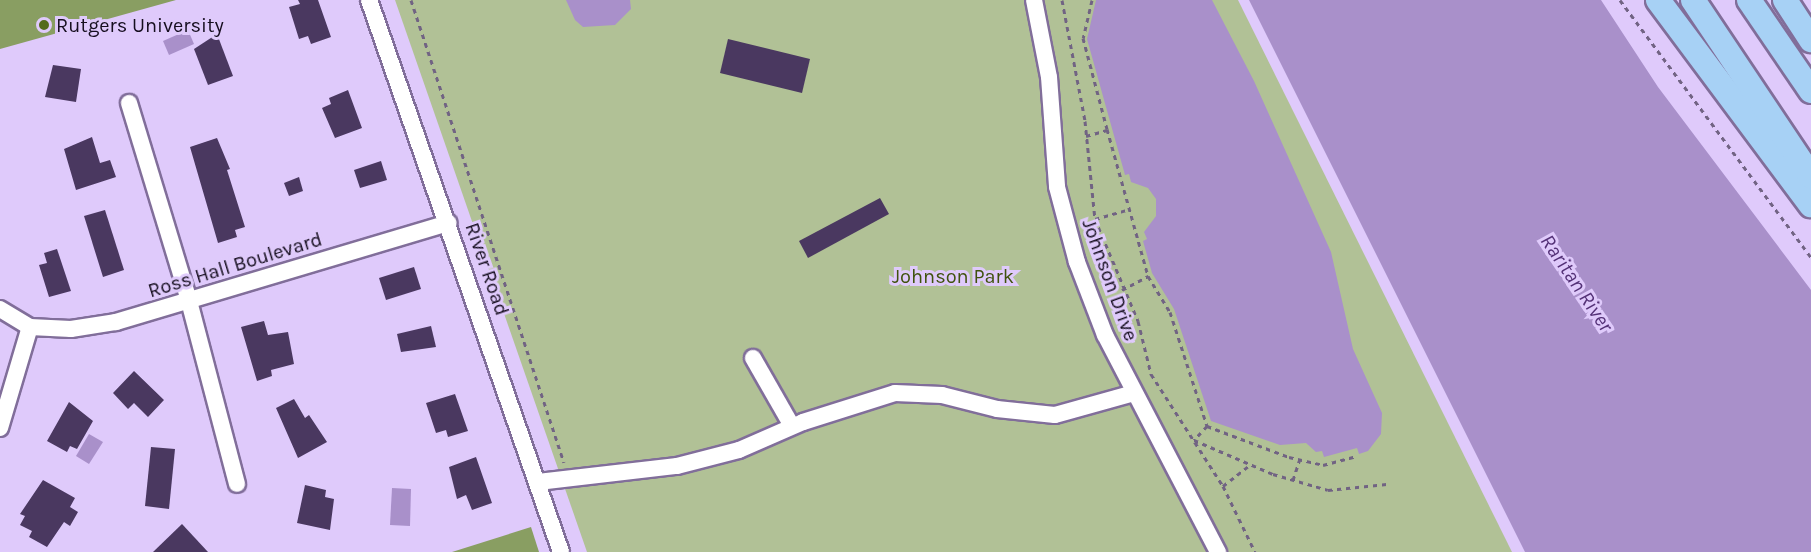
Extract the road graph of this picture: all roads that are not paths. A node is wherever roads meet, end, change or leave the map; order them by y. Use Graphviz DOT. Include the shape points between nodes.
graph roads {
  1 [pos="369,0"];
  2 [pos="1034,0"];
  3 [pos="1658,0"];
  4 [pos="1694,0"];
  5 [pos="1749,0"];
  6 [pos="1785,0"];
  7 [pos="1709,21"];
  8 [pos="1811,39"];
  9 [pos="1811,91"];
  10 [pos="129,103"];
  11 [pos="1811,149"];
  12 [pos="1811,176"];
  13 [pos="1811,205"];
  14 [pos="448,223"];
  15 [pos="189,301"];
  16 [pos="0,309"];
  17 [pos="30,327"];
  18 [pos="753,358"];
  19 [pos="1134,393"];
  20 [pos="792,426"];
  21 [pos="0,428"];
  22 [pos="538,482"];
  23 [pos="237,484"];
  24 [pos="561,552"];
  25 [pos="1218,552"];
  1 -- 14 [label="street, River Road"];
  2 -- 19 [label="street, Johnson Drive" via="1049,77 1057,187 1077,262"];
  3 -- 13 [label="highway"];
  4 -- 7 [label="highway"];
  5 -- 9 [label="highway"];
  6 -- 8 [label="highway"];
  7 -- 11 [label="highway"];
  7 -- 12 [label="highway"];
  10 -- 15 [label="street"];
  14 -- 15 [label="street, Ross Hall Boulevard"];
  14 -- 22 [label="street, River Road"];
  15 -- 17 [label="street, Ross Hall Boulevard" via="116,322 71,329"];
  15 -- 23 [label="street"];
  16 -- 17 [label="street"];
  17 -- 21 [label="street"];
  18 -- 20 [label="street"];
  19 -- 20 [label="street" via="1055,415 997,409 942,395 895,393"];
  19 -- 25 [label="street, Johnson Drive"];
  20 -- 22 [label="street" via="739,450 677,466"];
  22 -- 24 [label="street, River Road"];
}
